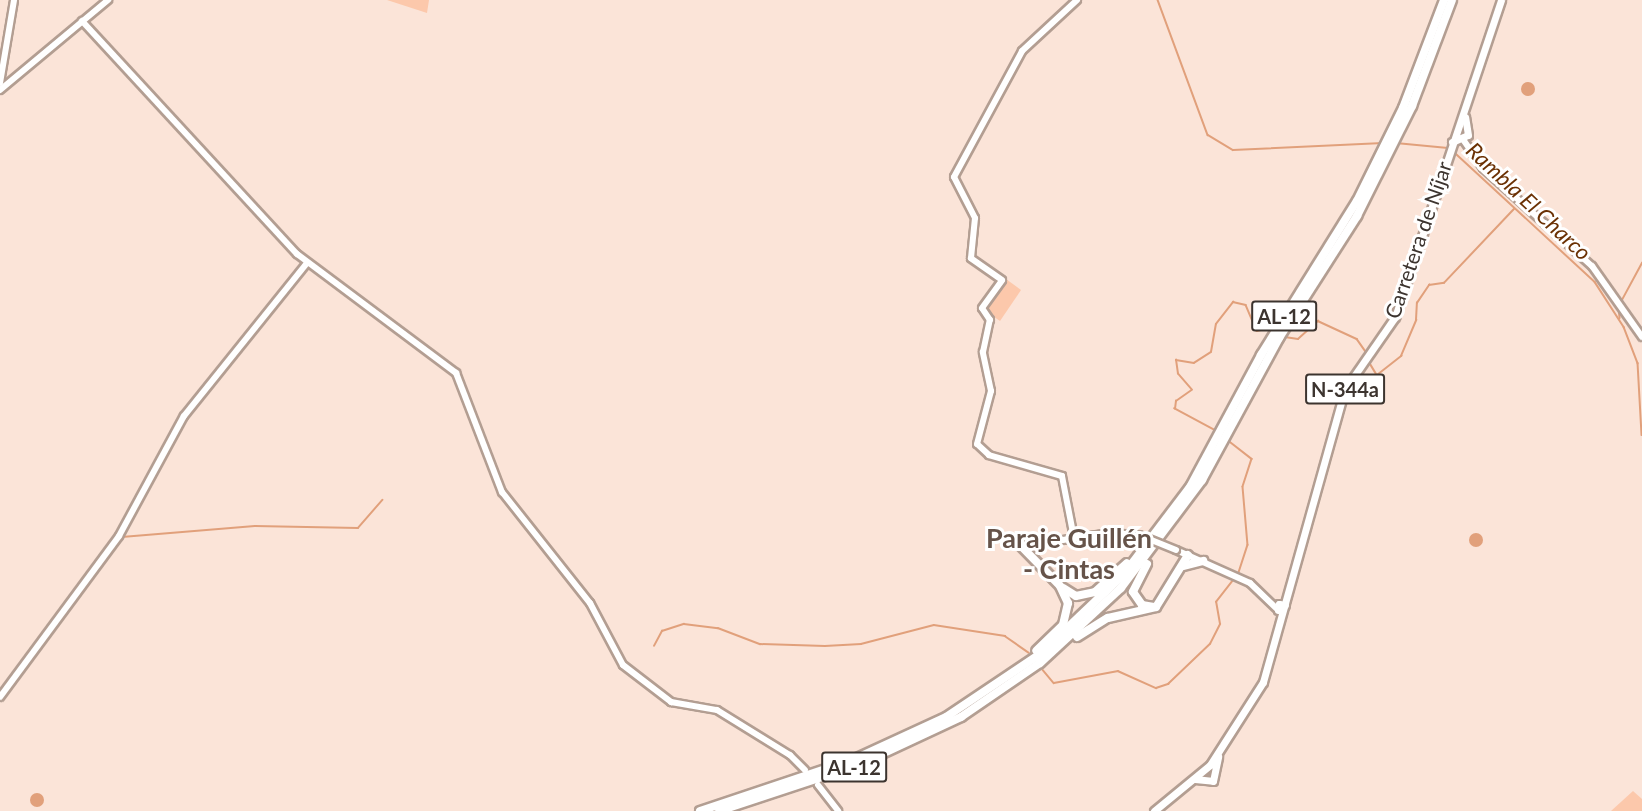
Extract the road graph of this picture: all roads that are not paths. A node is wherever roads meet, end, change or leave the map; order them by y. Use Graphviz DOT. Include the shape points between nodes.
graph roads {
  1 [pos="14,0"];
  2 [pos="108,0"];
  3 [pos="1077,0"];
  4 [pos="1444,0"];
  5 [pos="1452,0"];
  6 [pos="1502,2"];
  7 [pos="84,22"];
  8 [pos="0,83"];
  9 [pos="0,90"];
  10 [pos="1462,133"];
  11 [pos="1394,137"];
  12 [pos="1388,149"];
  13 [pos="297,254"];
  14 [pos="307,263"];
  15 [pos="314,268"];
  16 [pos="299,274"];
  17 [pos="1642,337"];
  18 [pos="1170,527"];
  19 [pos="1158,532"];
  20 [pos="1074,538"];
  21 [pos="1025,545"];
  22 [pos="1176,550"];
  23 [pos="1188,555"];
  24 [pos="1203,561"];
  25 [pos="1181,566"];
  26 [pos="1060,586"];
  27 [pos="1156,607"];
  28 [pos="1279,607"];
  29 [pos="1022,676"];
  30 [pos="984,694"];
  31 [pos="0,697"];
  32 [pos="1219,754"];
  33 [pos="805,770"];
  34 [pos="1215,773"];
  35 [pos="1202,775"];
  36 [pos="818,785"];
  37 [pos="700,811"];
  38 [pos="719,811"];
  39 [pos="838,811"];
  40 [pos="1155,811"];
  1 -- 8 [label="street"];
  2 -- 7 [label="street"];
  3 -- 20 [label="street" via="1022,51 954,177 975,219 971,258 1002,280 982,308 990,320 983,352 991,392 976,444 989,455 1062,476"];
  4 -- 11 [label="highway, AL-12"];
  5 -- 11 [label="highway, AL-12"];
  6 -- 10 [label="main road"];
  7 -- 9 [label="street"];
  7 -- 13 [label="street"];
  10 -- 17 [label="street" via="1489,173 1586,259"];
  10 -- 28 [label="main road, Carretera de Níjar / N-344a" via="1452,142 1395,317 1345,389"];
  11 -- 12 [label="highway, AL-12"];
  12 -- 18 [label="highway, AL-12"];
  12 -- 19 [label="highway, AL-12"];
  13 -- 14 [label="street"];
  13 -- 16 [label="street"];
  14 -- 15 [label="street"];
  14 -- 16 [label="street"];
  15 -- 16 [label="street"];
  15 -- 33 [label="street" via="456,373 502,492 590,603 623,664 671,702 717,710 790,754"];
  16 -- 31 [label="street" via="196,399 119,536"];
  18 -- 27 [label="highway" via="1133,586 1142,605"];
  18 -- 29 [label="highway, AL-12" via="1107,602"];
  19 -- 26 [label="highway" via="1095,592 1076,596"];
  19 -- 30 [label="highway, AL-12" via="1084,616"];
  20 -- 21 [label="street"];
  20 -- 22 [label="street, bridge" via="1140,535"];
  21 -- 26 [label="highway"];
  22 -- 23 [label="street"];
  22 -- 25 [label="highway"];
  23 -- 24 [label="street"];
  23 -- 25 [label="highway"];
  24 -- 25 [label="highway"];
  24 -- 28 [label="street" via="1250,583"];
  25 -- 27 [label="highway"];
  26 -- 30 [label="highway" via="1068,603 1063,625"];
  27 -- 29 [label="highway" via="1099,622"];
  28 -- 32 [label="main road, Carretera de Níjar" via="1281,622 1263,682"];
  29 -- 38 [label="highway, AL-12" via="960,717 892,751"];
  30 -- 37 [label="highway, AL-12" via="876,751"];
  32 -- 34 [label="main road, Carretera de Níjar"];
  32 -- 35 [label="main road, Carretera de Níjar"];
  34 -- 35 [label="main road"];
  34 -- 35 [label="main road" via="1211,782"];
  35 -- 40 [label="main road, Carretera de Níjar"];
  36 -- 39 [label="street"];
}
